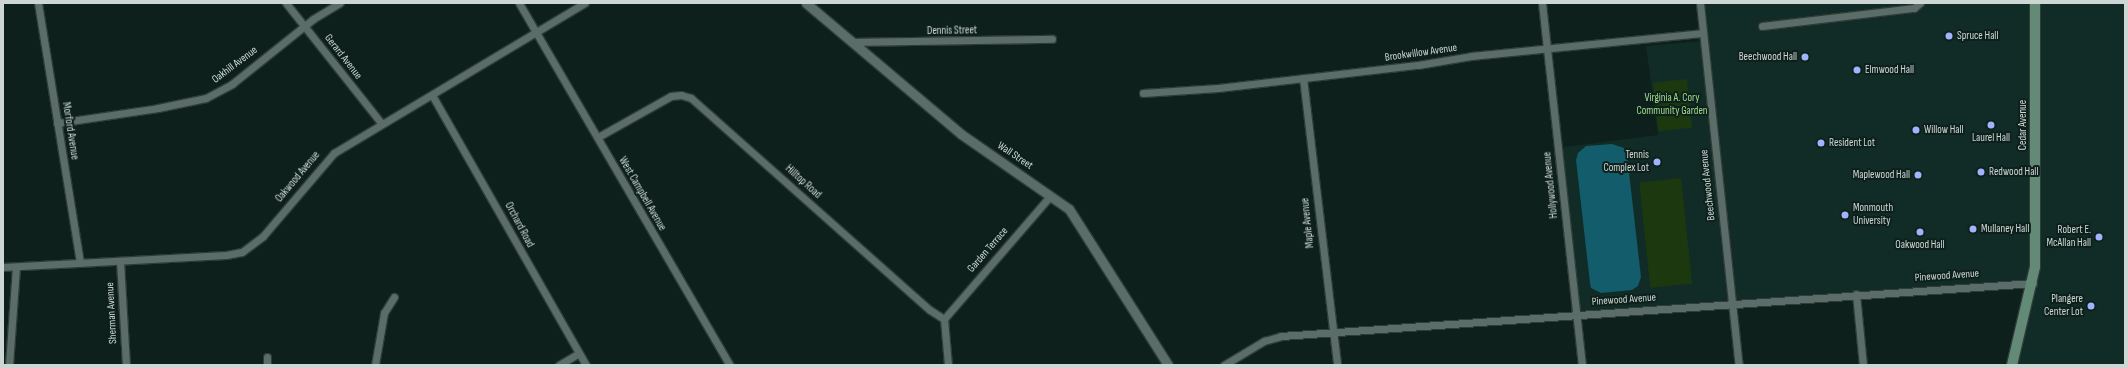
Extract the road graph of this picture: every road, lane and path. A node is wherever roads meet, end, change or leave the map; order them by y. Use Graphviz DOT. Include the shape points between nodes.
graph roads {
  1 [pos="38,3"];
  2 [pos="286,3"];
  3 [pos="340,3"];
  4 [pos="519,3"];
  5 [pos="585,3"];
  6 [pos="806,3"];
  7 [pos="1542,3"];
  8 [pos="1700,3"];
  9 [pos="1920,3"];
  10 [pos="2035,3"];
  11 [pos="304,26"];
  12 [pos="1762,26"];
  13 [pos="537,33"];
  14 [pos="1703,33"];
  15 [pos="1052,39"];
  16 [pos="852,42"];
  17 [pos="1547,48"];
  18 [pos="1303,78"];
  19 [pos="1143,94"];
  20 [pos="432,95"];
  21 [pos="57,123"];
  22 [pos="382,124"];
  23 [pos="598,137"];
  24 [pos="1050,196"];
  25 [pos="120,261"];
  26 [pos="80,263"];
  27 [pos="3,267"];
  28 [pos="16,267"];
  29 [pos="2033,283"];
  30 [pos="1856,294"];
  31 [pos="394,297"];
  32 [pos="1732,303"];
  33 [pos="1576,314"];
  34 [pos="944,319"];
  35 [pos="1332,332"];
  36 [pos="579,352"];
  37 [pos="267,357"];
  38 [pos="9,365"];
  39 [pos="126,365"];
  40 [pos="267,365"];
  41 [pos="375,365"];
  42 [pos="558,365"];
  43 [pos="586,365"];
  44 [pos="730,365"];
  45 [pos="948,365"];
  46 [pos="1168,365"];
  47 [pos="1224,365"];
  48 [pos="1337,365"];
  49 [pos="1582,365"];
  50 [pos="1739,365"];
  51 [pos="1863,365"];
  52 [pos="2012,365"];
  1 -- 21 [label="street, Morford Avenue"];
  2 -- 11 [label="street, Gerard Avenue"];
  3 -- 11 [label="street, Oakhill Avenue"];
  4 -- 13 [label="street, West Campbell Avenue"];
  5 -- 13 [label="street, Oakwood Avenue"];
  6 -- 16 [label="street, Wall Street"];
  7 -- 17 [label="street, Hollywood Avenue"];
  8 -- 14 [label="street, Beechwood Avenue"];
  9 -- 12 [label="street" via="1914,8"];
  10 -- 29 [label="main road, Cedar Avenue"];
  11 -- 21 [label="street, Oakhill Avenue" via="232,84 206,98"];
  11 -- 22 [label="street, Gerard Avenue"];
  13 -- 20 [label="street, Oakwood Avenue"];
  13 -- 23 [label="street, West Campbell Avenue"];
  14 -- 17 [label="street, Brookwillow Avenue"];
  14 -- 32 [label="street, Beechwood Avenue"];
  15 -- 16 [label="street, Dennis Street"];
  16 -- 24 [label="street, Wall Street" via="961,134"];
  17 -- 18 [label="street, Brookwillow Avenue"];
  17 -- 33 [label="street, Hollywood Avenue"];
  18 -- 19 [label="street, Brookwillow Avenue"];
  18 -- 35 [label="street, Maple Avenue"];
  20 -- 22 [label="street, Oakwood Avenue"];
  20 -- 36 [label="street, Orchard Road"];
  21 -- 26 [label="street, Morford Avenue"];
  22 -- 25 [label="street, Oakwood Avenue" via="329,158 264,236 242,252 230,255"];
  23 -- 34 [label="street, Hilltop Road" via="671,96 691,98 930,310"];
  23 -- 44 [label="street, West Campbell Avenue"];
  24 -- 34 [label="street, Garden Terrace"];
  24 -- 46 [label="street, Wall Street" via="1068,209 1082,227"];
  25 -- 26 [label="street, Oakwood Avenue"];
  25 -- 39 [label="street, Sherman Avenue"];
  26 -- 28 [label="street, Oakwood Avenue"];
  27 -- 28 [label="street, Oakwood Avenue"];
  28 -- 38 [label="street"];
  29 -- 30 [label="street, Pinewood Avenue"];
  29 -- 52 [label="main road, Cedar Avenue"];
  30 -- 32 [label="street, Pinewood Avenue"];
  30 -- 51 [label="street"];
  31 -- 41 [label="street" via="384,313"];
  32 -- 33 [label="street, Pinewood Avenue"];
  32 -- 50 [label="street, Beechwood Avenue"];
  33 -- 35 [label="street, Pinewood Avenue"];
  33 -- 49 [label="street, Hollywood Avenue"];
  34 -- 45 [label="street"];
  35 -- 47 [label="street, Pinewood Avenue" via="1274,337"];
  35 -- 48 [label="street, Maple Avenue"];
  36 -- 42 [label="street"];
  36 -- 43 [label="street, Orchard Road"];
  37 -- 40 [label="street"];
}
